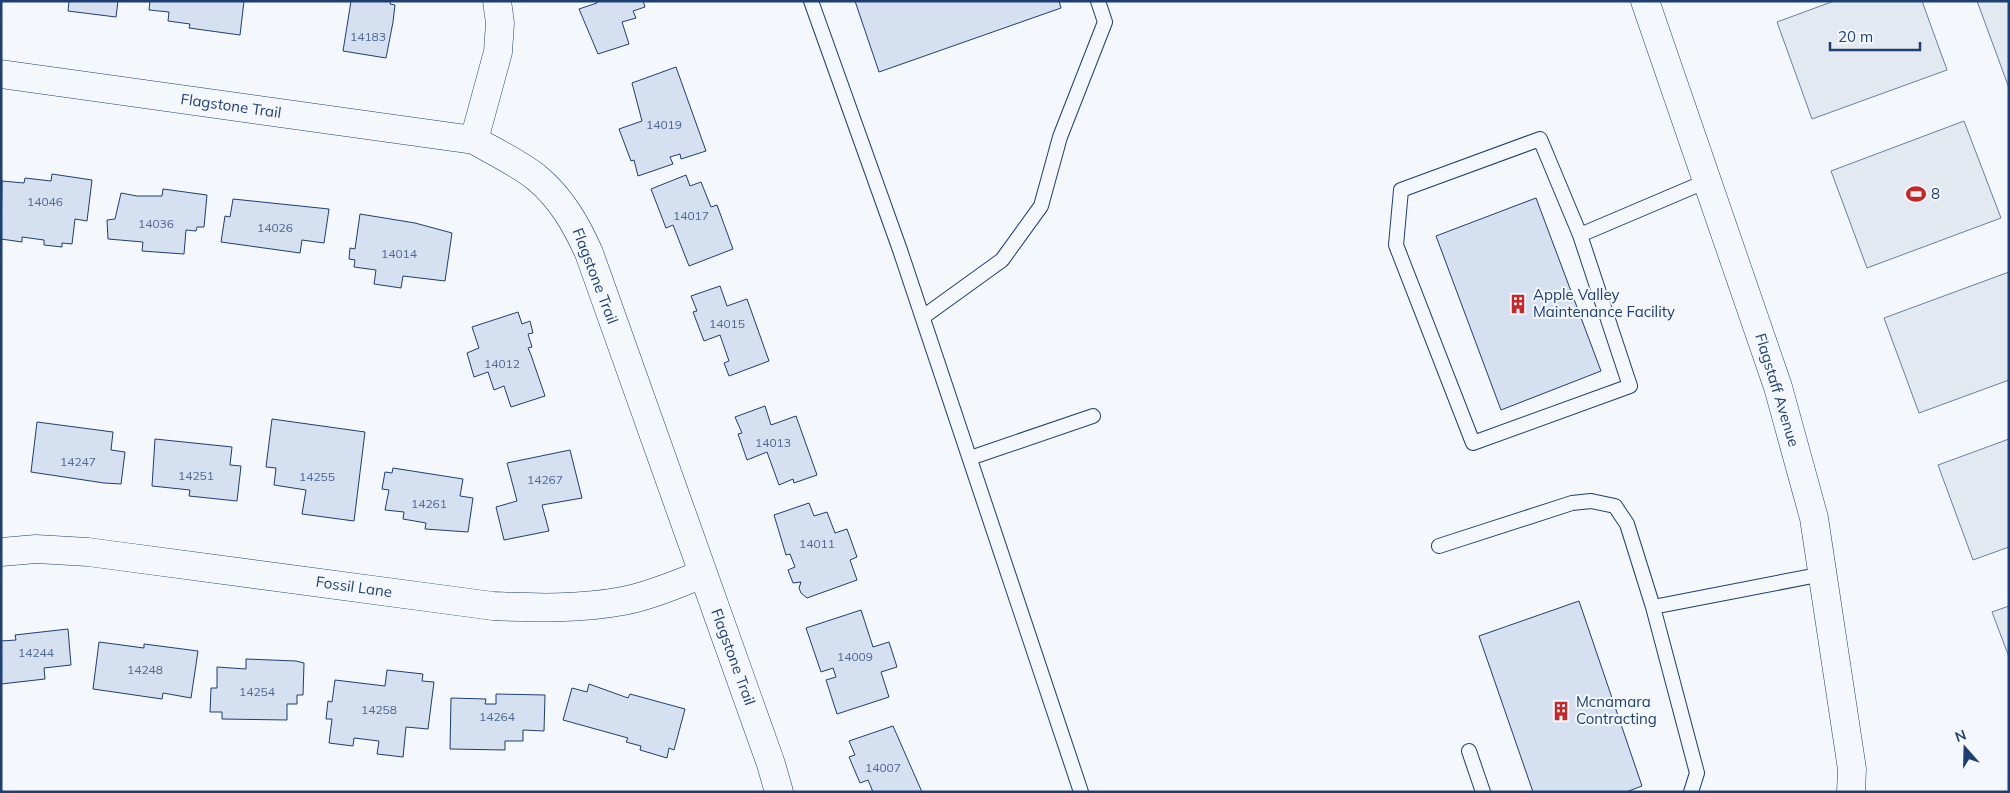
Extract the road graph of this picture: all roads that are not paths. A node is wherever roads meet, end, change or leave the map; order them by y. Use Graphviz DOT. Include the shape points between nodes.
graph roads {
  1 [pos="497,1"];
  2 [pos="812,1"];
  3 [pos="1098,1"];
  4 [pos="1645,1"];
  5 [pos="1,74"];
  6 [pos="474,140"];
  7 [pos="1707,181"];
  8 [pos="1580,235"];
  9 [pos="923,317"];
  10 [pos="1093,416"];
  11 [pos="970,458"];
  12 [pos="1440,546"];
  13 [pos="1,552"];
  14 [pos="703,574"];
  15 [pos="1823,574"];
  16 [pos="1653,607"];
  17 [pos="1469,750"];
  18 [pos="779,792"];
  19 [pos="1081,792"];
  20 [pos="1483,792"];
  21 [pos="1691,792"];
  22 [pos="1851,792"];
  1 -- 6 [label="street" via="500,23 498,52"];
  2 -- 9 [label="lane"];
  3 -- 9 [label="lane" via="1105,22 1060,137 1041,206 1002,260"];
  4 -- 7 [label="street, Flagstaff Avenue"];
  5 -- 6 [label="street, Flagstone Trail"];
  6 -- 14 [label="street, Flagstone Trail" via="536,177 558,199 577,226"];
  7 -- 8 [label="lane"];
  7 -- 15 [label="street, Flagstaff Avenue" via="1778,387 1814,518"];
  8 -- 8 [label="lane" via="1540,139 1401,190 1396,245 1473,443 1630,386"];
  9 -- 11 [label="lane"];
  10 -- 11 [label="lane"];
  11 -- 19 [label="lane"];
  12 -- 16 [label="lane" via="1572,503 1591,501 1615,506 1627,524"];
  13 -- 14 [label="street, Fossil Lane" via="36,549 88,552 493,606 538,608 581,607 625,600"];
  14 -- 18 [label="street, Flagstone Trail"];
  15 -- 16 [label="lane"];
  15 -- 22 [label="street, Flagstaff Avenue" via="1852,769"];
  16 -- 21 [label="lane" via="1697,773"];
  17 -- 20 [label="lane"];
}
